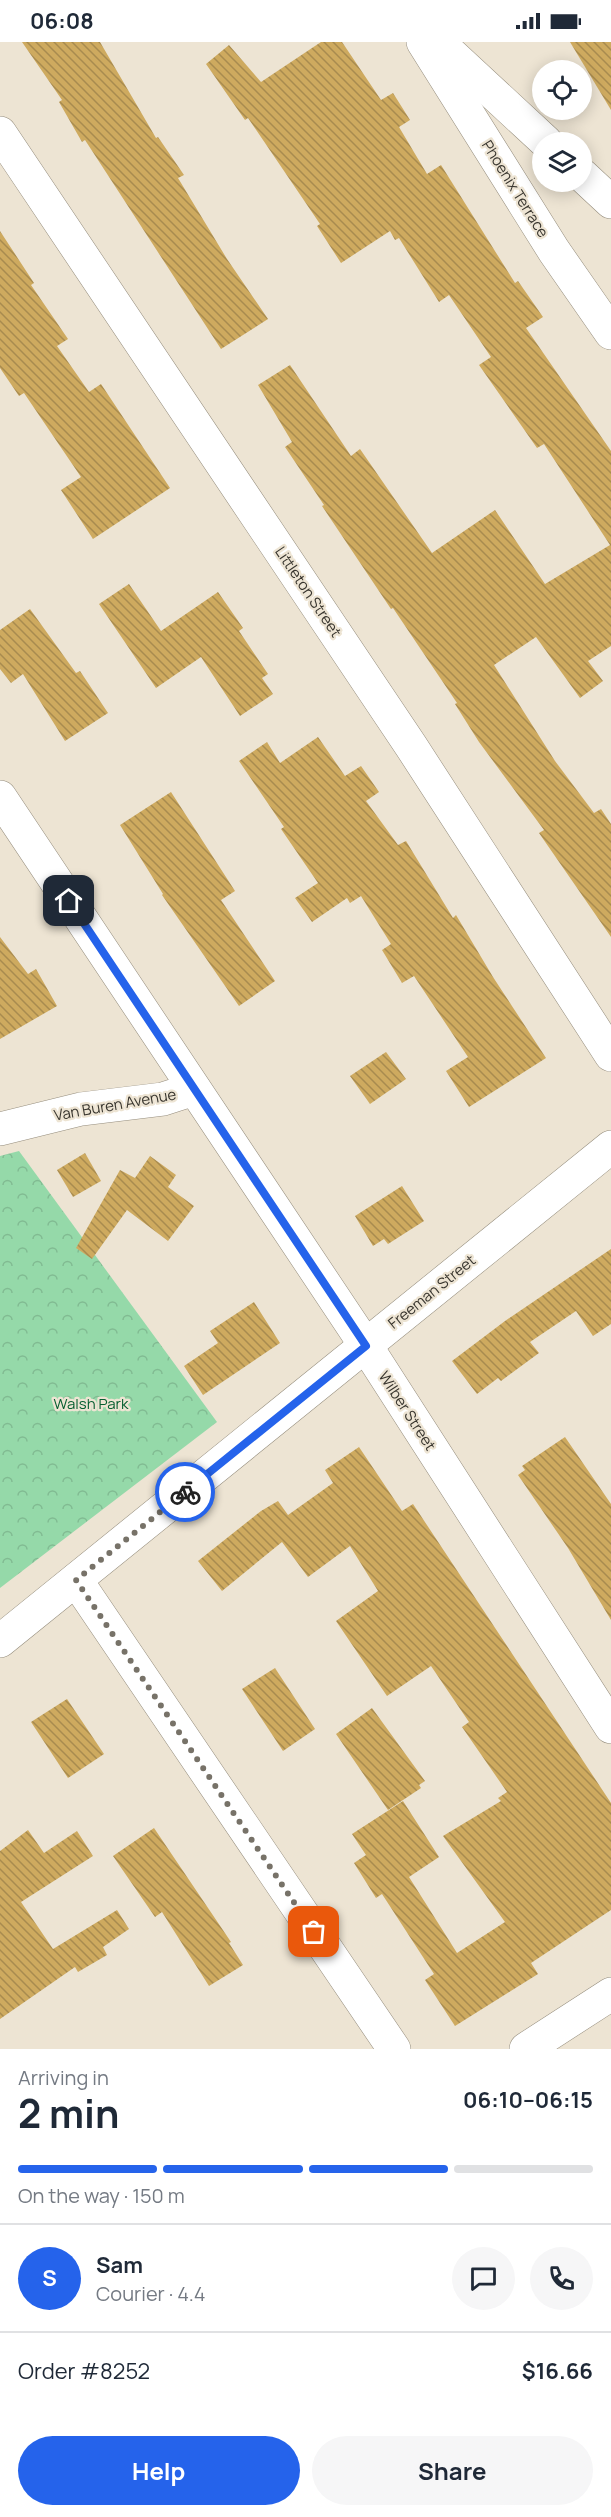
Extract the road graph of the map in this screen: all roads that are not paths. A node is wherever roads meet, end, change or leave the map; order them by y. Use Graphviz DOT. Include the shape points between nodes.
graph roads {
  1 [pos="423,42"];
  2 [pos="438,42"];
  3 [pos="535,132"];
  4 [pos="0,133"];
  5 [pos="592,184"];
  6 [pos="611,202"];
  7 [pos="611,333"];
  8 [pos="0,797"];
  9 [pos="611,1055"];
  10 [pos="194,1089"];
  11 [pos="0,1129"];
  12 [pos="611,1147"];
  13 [pos="366,1346"];
  14 [pos="76,1580"];
  15 [pos="0,1641"];
  16 [pos="611,1726"];
  17 [pos="611,1994"];
  18 [pos="394,2049"];
  19 [pos="526,2049"];
  1 -- 7 [label="street, Phoenix Terrace" via="554,251"];
  2 -- 3 [label="street"];
  4 -- 9 [label="street, Littleton Street" via="411,746"];
  5 -- 6 [label="street"];
  8 -- 10 [label="street, Wilber Street"];
  10 -- 11 [label="street, Van Buren Avenue" via="163,1099 81,1109"];
  10 -- 13 [label="street, Wilber Street"];
  12 -- 13 [label="street, Freeman Street"];
  13 -- 14 [label="street, Freeman Street"];
  13 -- 16 [label="street, Wilber Street"];
  14 -- 15 [label="street, Freeman Street"];
  14 -- 18 [label="street"];
  17 -- 19 [label="street"];
}
